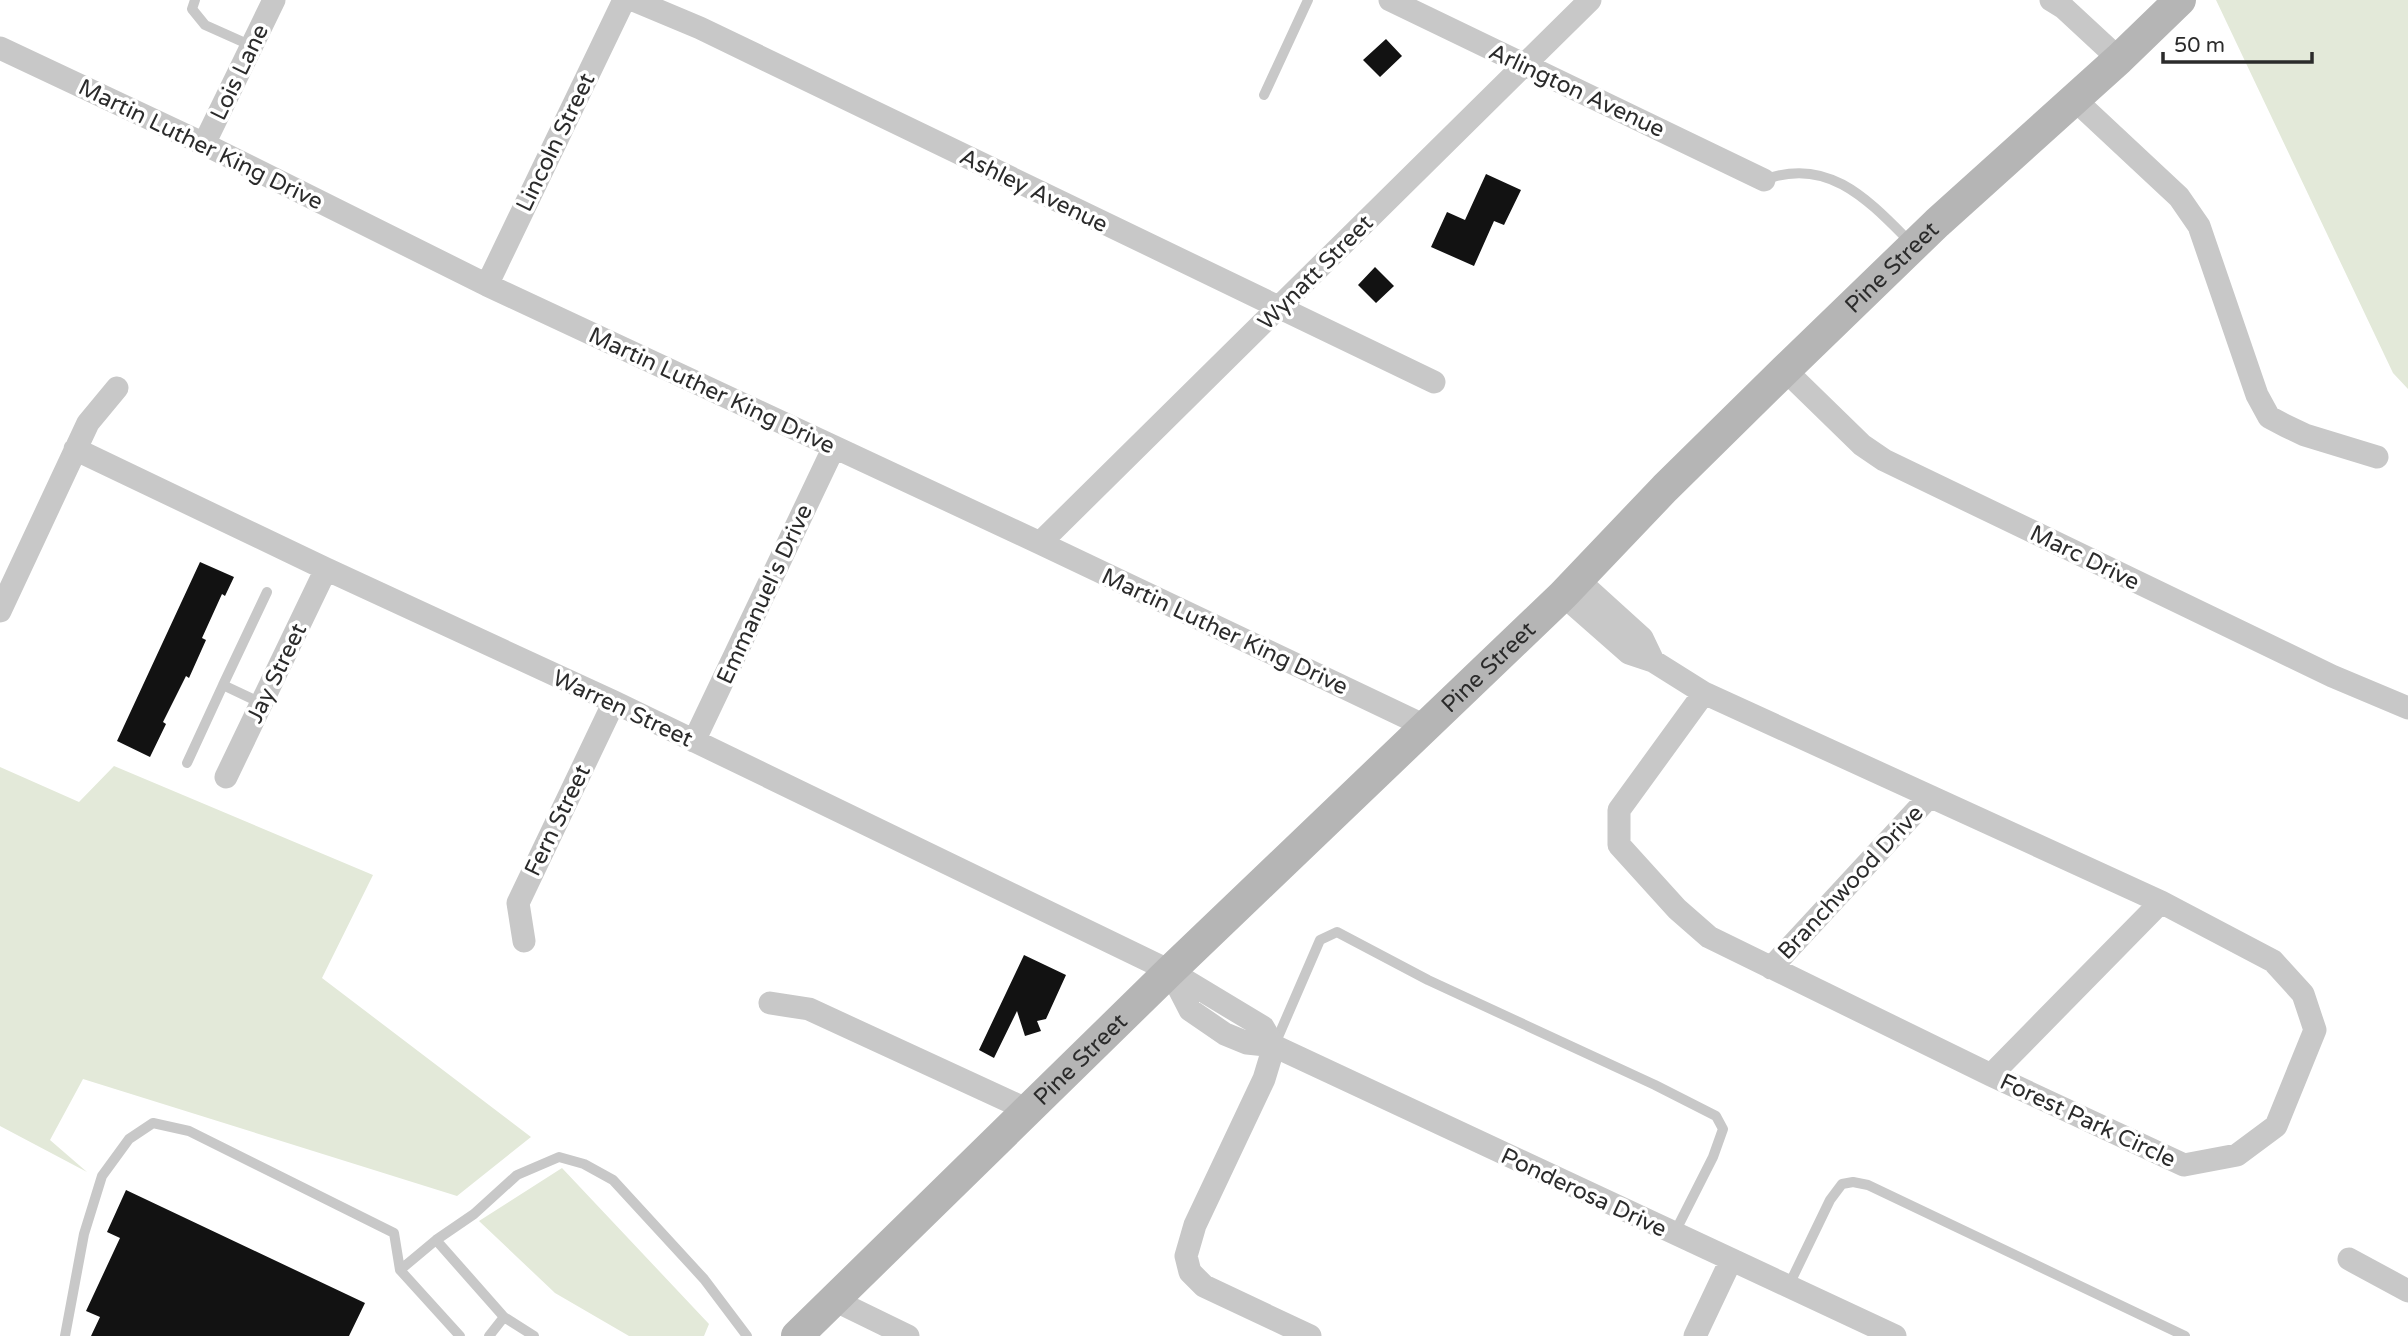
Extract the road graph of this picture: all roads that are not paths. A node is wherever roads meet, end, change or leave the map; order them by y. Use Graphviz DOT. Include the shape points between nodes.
graph roads {
  1 [pos="195,0"];
  2 [pos="274,0"];
  3 [pos="624,0"];
  4 [pos="633,0"];
  5 [pos="1308,0"];
  6 [pos="1390,0"];
  7 [pos="1590,0"];
  8 [pos="2051,0"];
  9 [pos="2180,0"];
  10 [pos="252,46"];
  11 [pos="0,48"];
  12 [pos="2119,59"];
  13 [pos="1524,65"];
  14 [pos="1264,95"];
  15 [pos="2074,98"];
  16 [pos="204,144"];
  17 [pos="1764,180"];
  18 [pos="1914,246"];
  19 [pos="487,285"];
  20 [pos="1278,308"];
  21 [pos="1785,370"];
  22 [pos="1434,382"];
  23 [pos="117,388"];
  24 [pos="834,447"];
  25 [pos="75,449"];
  26 [pos="2377,457"];
  27 [pos="1040,543"];
  28 [pos="326,569"];
  29 [pos="1571,587"];
  30 [pos="267,592"];
  31 [pos="0,611"];
  32 [pos="223,685"];
  33 [pos="1704,694"];
  34 [pos="614,702"];
  35 [pos="261,703"];
  36 [pos="2408,708"];
  37 [pos="1427,727"];
  38 [pos="694,741"];
  39 [pos="187,763"];
  40 [pos="226,777"];
  41 [pos="1929,797"];
  42 [pos="2161,902"];
  43 [pos="523,941"];
  44 [pos="1771,968"];
  45 [pos="1170,971"];
  46 [pos="770,1003"];
  47 [pos="1274,1046"];
  48 [pos="1991,1075"];
  49 [pos="1028,1110"];
  50 [pos="1674,1234"];
  51 [pos="436,1240"];
  52 [pos="2348,1259"];
  53 [pos="1731,1260"];
  54 [pos="400,1270"];
  55 [pos="1788,1287"];
  56 [pos="2408,1291"];
  57 [pos="834,1300"];
  58 [pos="504,1317"];
  59 [pos="65,1336"];
  60 [pos="460,1336"];
  61 [pos="489,1336"];
  62 [pos="534,1336"];
  63 [pos="747,1336"];
  64 [pos="797,1336"];
  65 [pos="908,1336"];
  66 [pos="1310,1336"];
  67 [pos="1695,1336"];
  68 [pos="1895,1336"];
  69 [pos="2185,1336"];
  1 -- 10 [label="lane" via="192,9 205,25"];
  2 -- 10 [label="street, Lois Lane"];
  3 -- 19 [label="street, Lincoln Street"];
  4 -- 20 [label="street, Ashley Avenue" via="700,27"];
  5 -- 14 [label="lane"];
  6 -- 13 [label="street, Arlington Avenue"];
  7 -- 13 [label="street, Wynatt Street"];
  8 -- 12 [label="street"];
  9 -- 12 [label="street, Pine Street"];
  10 -- 16 [label="street, Lois Lane"];
  11 -- 16 [label="street, Martin Luther King Drive"];
  12 -- 15 [label="street, Pine Street"];
  13 -- 17 [label="street, Arlington Avenue"];
  13 -- 20 [label="street, Wynatt Street"];
  15 -- 18 [label="street, Pine Street"];
  15 -- 26 [label="street" via="2190,211 2269,417 2305,435"];
  16 -- 19 [label="street, Martin Luther King Drive"];
  17 -- 18 [label="lane" via="1793,172 1843,184"];
  18 -- 21 [label="street, Pine Street"];
  19 -- 24 [label="street, Martin Luther King Drive"];
  20 -- 22 [label="street, Ashley Avenue"];
  20 -- 27 [label="street, Wynatt Street"];
  21 -- 29 [label="street, Pine Street"];
  21 -- 36 [label="street, Marc Drive" via="1862,445 1884,460 2332,676"];
  23 -- 25 [label="street" via="88,423"];
  24 -- 27 [label="street, Martin Luther King Drive"];
  24 -- 38 [label="street, Emmanuel's Drive"];
  25 -- 28 [label="street, Warren Street"];
  25 -- 31 [label="street"];
  27 -- 37 [label="street, Martin Luther King Drive"];
  28 -- 34 [label="street, Warren Street"];
  28 -- 35 [label="street, Jay Street"];
  29 -- 33 [label="street, Forest Park Circle" via="1629,653 1653,661"];
  29 -- 37 [label="street, Pine Street"];
  30 -- 32 [label="lane"];
  32 -- 35 [label="lane"];
  32 -- 39 [label="lane"];
  33 -- 41 [label="street, Forest Park Circle"];
  33 -- 44 [label="street, Forest Park Circle" via="1619,810 1619,845 1709,937"];
  34 -- 38 [label="street, Warren Street"];
  34 -- 43 [label="street, Fern Street" via="517,903"];
  35 -- 40 [label="street, Jay Street"];
  37 -- 45 [label="street, Pine Street"];
  38 -- 45 [label="street, Warren Street"];
  41 -- 42 [label="street, Forest Park Circle"];
  41 -- 44 [label="street, Branchwood Drive"];
  42 -- 48 [label="street"];
  42 -- 48 [label="street, Forest Park Circle" via="2273,961 2303,994 2315,1030 2276,1126 2237,1155 2184,1165"];
  44 -- 48 [label="street, Forest Park Circle"];
  45 -- 47 [label="street, Ponderosa Drive" via="1263,1027"];
  45 -- 49 [label="street, Pine Street"];
  46 -- 49 [label="street" via="809,1009"];
  47 -- 50 [label="street, Ponderosa Drive"];
  47 -- 50 [label="lane" via="1320,940 1337,932 1428,980 1717,1116 1723,1129 1713,1157"];
  47 -- 66 [label="street" via="1264,1079 1195,1225 1186,1256 1190,1272 1204,1286"];
  49 -- 57 [label="street, Pine Street"];
  50 -- 53 [label="street, Ponderosa Drive"];
  51 -- 54 [label="lane"];
  51 -- 58 [label="lane"];
  51 -- 63 [label="lane" via="474,1214 517,1175 559,1157 584,1164 613,1180 704,1279"];
  52 -- 56 [label="street"];
  53 -- 55 [label="street, Ponderosa Drive"];
  53 -- 67 [label="street"];
  54 -- 59 [label="lane" via="394,1233 189,1131 153,1123 129,1139 103,1176 84,1234"];
  54 -- 60 [label="lane"];
  55 -- 68 [label="street, Ponderosa Drive"];
  55 -- 69 [label="lane" via="1830,1200 1842,1184 1853,1182 1868,1185"];
  57 -- 64 [label="street, Pine Street"];
  57 -- 65 [label="street"];
  58 -- 61 [label="lane"];
  58 -- 62 [label="lane"];
}
